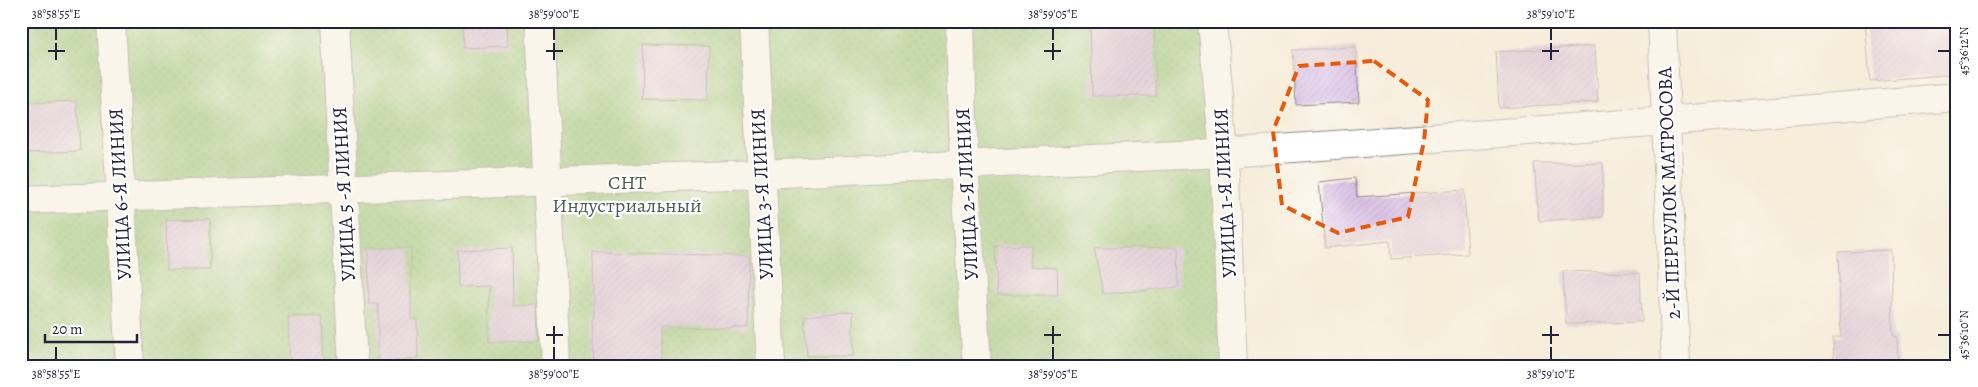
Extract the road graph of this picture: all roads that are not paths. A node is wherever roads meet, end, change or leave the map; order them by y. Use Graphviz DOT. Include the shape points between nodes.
graph roads {
  1 [pos="111,21"];
  2 [pos="335,21"];
  3 [pos="540,21"];
  4 [pos="754,21"];
  5 [pos="960,21"];
  6 [pos="1212,21"];
  7 [pos="1662,21"];
  8 [pos="1957,97"];
  9 [pos="1667,121"];
  10 [pos="1224,153"];
  11 [pos="964,164"];
  12 [pos="760,174"];
  13 [pos="546,180"];
  14 [pos="344,188"];
  15 [pos="120,198"];
  16 [pos="21,200"];
  17 [pos="130,366"];
  18 [pos="353,366"];
  19 [pos="556,366"];
  20 [pos="771,366"];
  21 [pos="977,366"];
  22 [pos="1233,366"];
  23 [pos="1676,366"];
  1 -- 15 [label="street, УЛИЦА 6-Я ЛИНИЯ"];
  2 -- 14 [label="street, УЛИЦА 5 -Я ЛИНИЯ"];
  3 -- 13 [label="street"];
  4 -- 12 [label="street, УЛИЦА 3-Я ЛИНИЯ"];
  5 -- 11 [label="street, УЛИЦА 2-Я ЛИНИЯ"];
  6 -- 10 [label="street, УЛИЦА 1-Я ЛИНИЯ"];
  7 -- 9 [label="street, 2-Й ПЕРЕУЛОК МАТРОСОВА"];
  8 -- 9 [label="street"];
  9 -- 10 [label="street"];
  9 -- 23 [label="street, 2-Й ПЕРЕУЛОК МАТРОСОВА"];
  10 -- 11 [label="street"];
  10 -- 22 [label="street, УЛИЦА 1-Я ЛИНИЯ"];
  11 -- 12 [label="street"];
  11 -- 21 [label="street, УЛИЦА 2-Я ЛИНИЯ"];
  12 -- 13 [label="street"];
  12 -- 20 [label="street, УЛИЦА 3-Я ЛИНИЯ"];
  13 -- 14 [label="street"];
  13 -- 19 [label="street"];
  14 -- 15 [label="street"];
  14 -- 18 [label="street, УЛИЦА 5 -Я ЛИНИЯ"];
  15 -- 16 [label="street"];
  15 -- 17 [label="street, УЛИЦА 6-Я ЛИНИЯ"];
}
